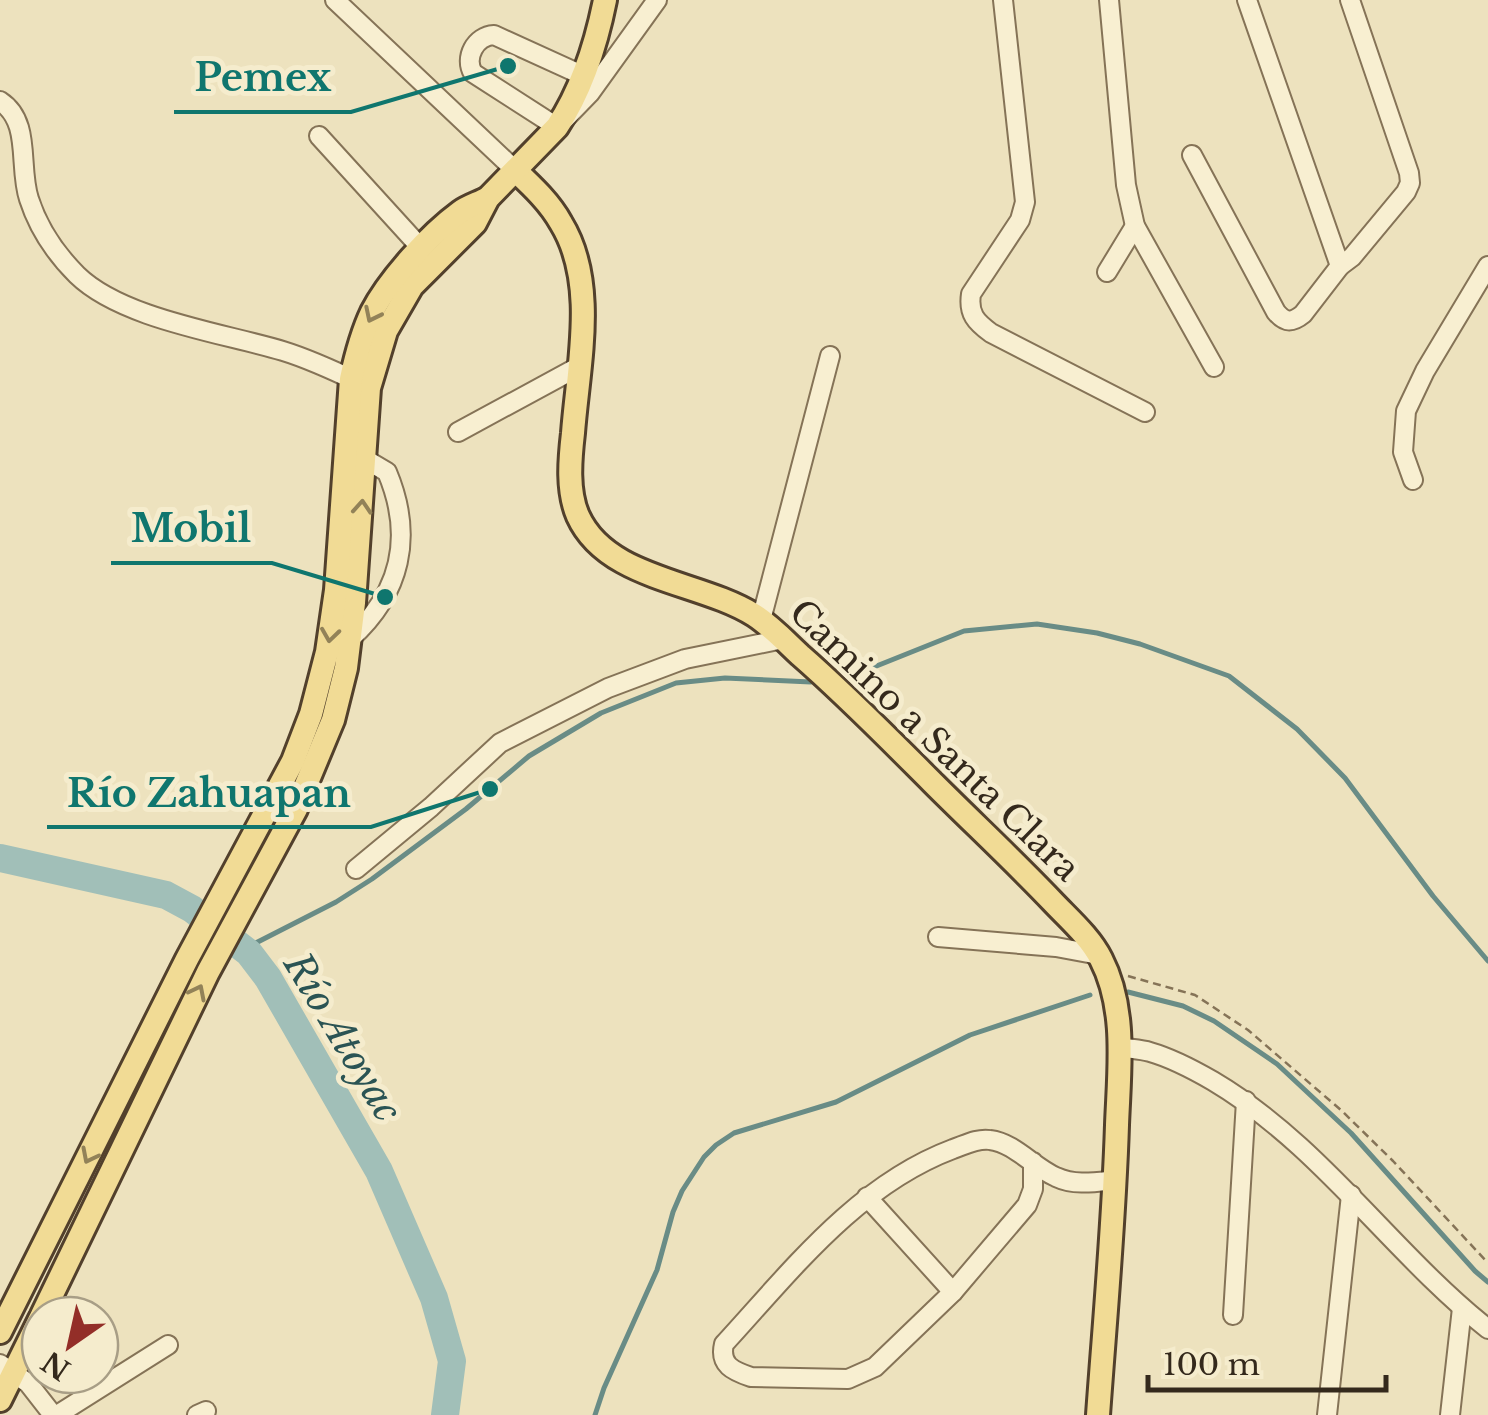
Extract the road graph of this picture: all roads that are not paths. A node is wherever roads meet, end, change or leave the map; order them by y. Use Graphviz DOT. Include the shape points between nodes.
graph roads {
  1 [pos="336,0"];
  2 [pos="658,0"];
  3 [pos="1003,0"];
  4 [pos="1109,0"];
  5 [pos="1248,0"];
  6 [pos="1350,0"];
  7 [pos="602,10"];
  8 [pos="627,41"];
  9 [pos="584,76"];
  10 [pos="0,101"];
  11 [pos="557,128"];
  12 [pos="319,136"];
  13 [pos="1192,155"];
  14 [pos="516,171"];
  15 [pos="488,198"];
  16 [pos="1135,226"];
  17 [pos="421,248"];
  18 [pos="1340,266"];
  19 [pos="1488,266"];
  20 [pos="1107,272"];
  21 [pos="830,356"];
  22 [pos="1214,366"];
  23 [pos="578,368"];
  24 [pos="360,384"];
  25 [pos="1145,412"];
  26 [pos="458,432"];
  27 [pos="355,456"];
  28 [pos="1412,480"];
  29 [pos="761,620"];
  30 [pos="350,639"];
  31 [pos="783,639"];
  32 [pos="322,717"];
  33 [pos="356,869"];
  34 [pos="938,937"];
  35 [pos="1103,964"];
  36 [pos="1120,1047"];
  37 [pos="1246,1101"];
  38 [pos="1033,1162"];
  39 [pos="1116,1180"];
  40 [pos="1351,1195"];
  41 [pos="866,1197"];
  42 [pos="953,1292"];
  43 [pos="52,1295"];
  44 [pos="1462,1308"];
  45 [pos="1232,1314"];
  46 [pos="1488,1328"];
  47 [pos="0,1332"];
  48 [pos="168,1344"];
  49 [pos="7,1368"];
  50 [pos="0,1400"];
  51 [pos="55,1415"];
  52 [pos="1098,1415"];
  53 [pos="1327,1415"];
  54 [pos="1450,1415"];
  1 -- 14 [label="street"];
  2 -- 8 [label="street"];
  3 -- 25 [label="street" via="1025,202 972,294 972,317"];
  4 -- 16 [label="street"];
  5 -- 18 [label="street"];
  6 -- 18 [label="street" via="1410,183"];
  7 -- 8 [label="street"];
  7 -- 9 [label="main road"];
  8 -- 11 [label="street"];
  9 -- 11 [label="main road"];
  9 -- 11 [label="street" via="494,35 480,39 468,57 473,73"];
  10 -- 24 [label="street" via="18,120 38,221 78,276 130,307 284,352"];
  11 -- 14 [label="main road"];
  12 -- 17 [label="street"];
  13 -- 18 [label="street" via="1282,320 1303,314"];
  14 -- 15 [label="main road"];
  14 -- 23 [label="main road, Camino a Santa Clara" via="562,224 576,255 584,296"];
  15 -- 17 [label="main road" via="461,211"];
  15 -- 24 [label="main road" via="475,222 404,299"];
  16 -- 20 [label="street"];
  16 -- 22 [label="street"];
  17 -- 24 [label="main road, one-way" via="373,311 359,346"];
  19 -- 28 [label="street" via="1406,412 1404,452"];
  21 -- 29 [label="street"];
  23 -- 26 [label="street"];
  23 -- 29 [label="main road, Camino a Santa Clara" via="572,492 590,535 637,569 738,605"];
  24 -- 27 [label="main road"];
  30 -- 27 [label="main road, one-way"];
  27 -- 30 [label="street" via="387,472 399,507 401,544 389,590"];
  27 -- 32 [label="main road, one-way"];
  29 -- 31 [label="main road, Camino a Santa Clara"];
  30 -- 32 [label="main road" via="346,668"];
  31 -- 33 [label="street" via="684,659 608,688 500,743"];
  31 -- 35 [label="main road, Camino a Santa Clara" via="1038,886"];
  43 -- 32 [label="main road, one-way" via="208,972 296,809"];
  32 -- 47 [label="main road, one-way" via="241,857"];
  34 -- 35 [label="street" via="1056,947"];
  35 -- 36 [label="main road, Camino a Santa Clara"];
  36 -- 37 [label="street" via="1152,1052"];
  36 -- 39 [label="main road, Camino a Santa Clara"];
  37 -- 40 [label="street"];
  37 -- 45 [label="street"];
  38 -- 39 [label="street" via="1067,1181"];
  38 -- 41 [label="street" via="1007,1146 979,1140 926,1160"];
  38 -- 42 [label="street" via="1027,1206"];
  39 -- 52 [label="main road, Camino a Santa Clara"];
  40 -- 44 [label="street"];
  40 -- 53 [label="street"];
  41 -- 42 [label="street"];
  41 -- 42 [label="street" via="724,1344 725,1364 751,1377 848,1379 875,1367"];
  44 -- 46 [label="street"];
  44 -- 54 [label="street"];
  48 -- 51 [label="street"];
  49 -- 50 [label="main road"];
  49 -- 51 [label="street"];
}
